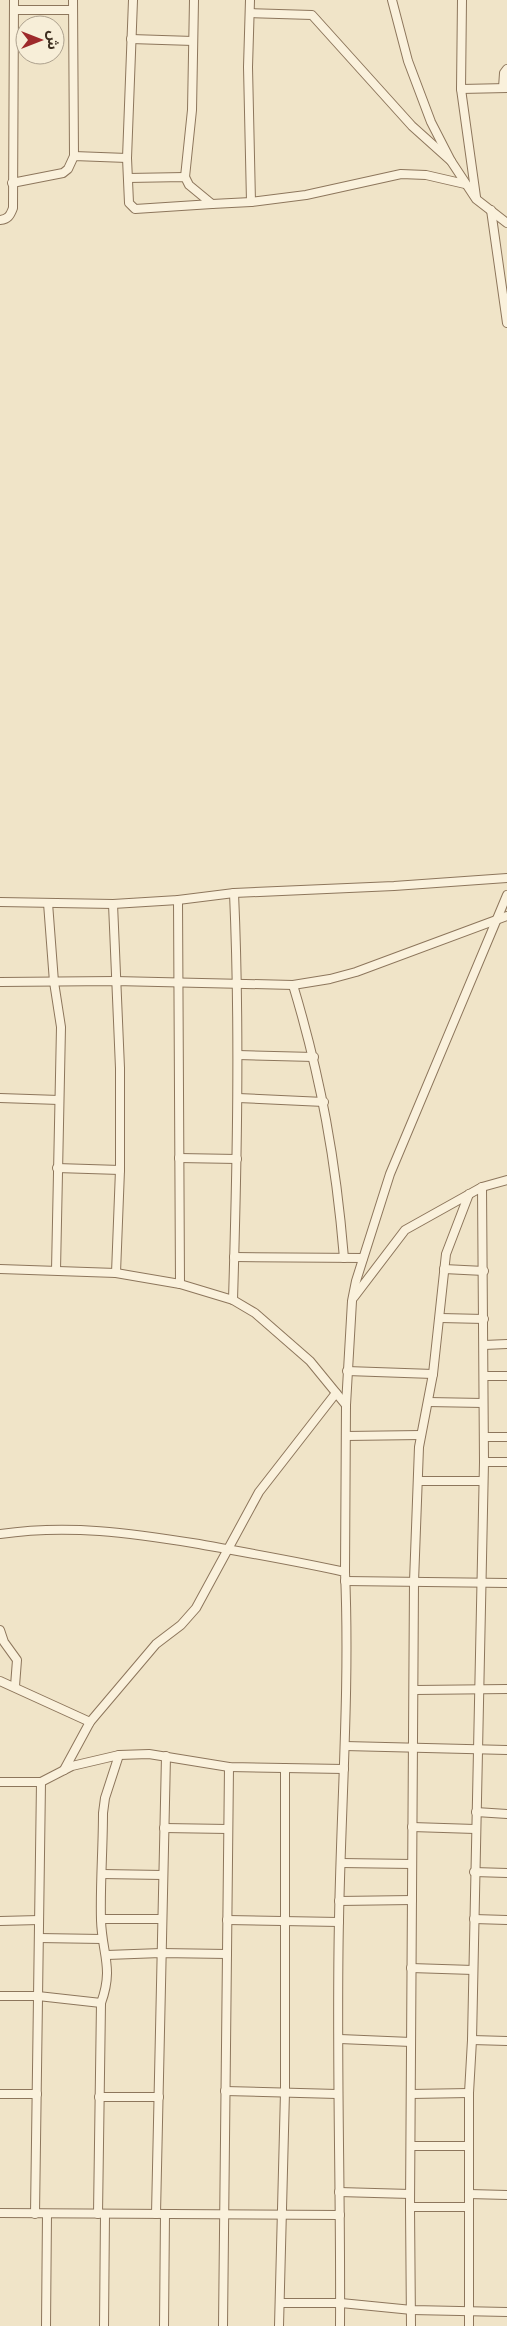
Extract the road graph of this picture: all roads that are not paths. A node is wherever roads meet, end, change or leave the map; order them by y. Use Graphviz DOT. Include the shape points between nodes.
graph roads {
  1 [pos="14,0"];
  2 [pos="73,0"];
  3 [pos="133,0"];
  4 [pos="194,0"];
  5 [pos="250,0"];
  6 [pos="392,0"];
  7 [pos="462,0"];
  8 [pos="14,10"];
  9 [pos="72,10"];
  10 [pos="250,13"];
  11 [pos="131,39"];
  12 [pos="193,41"];
  13 [pos="507,69"];
  14 [pos="505,88"];
  15 [pos="461,89"];
  16 [pos="74,156"];
  17 [pos="127,158"];
  18 [pos="451,160"];
  19 [pos="184,177"];
  20 [pos="128,178"];
  21 [pos="12,183"];
  22 [pos="465,184"];
  23 [pos="476,199"];
  24 [pos="251,202"];
  25 [pos="212,204"];
  26 [pos="491,210"];
  27 [pos="0,220"];
  28 [pos="507,223"];
  29 [pos="507,323"];
  30 [pos="507,878"];
  31 [pos="234,893"];
  32 [pos="507,895"];
  33 [pos="178,900"];
  34 [pos="0,902"];
  35 [pos="48,903"];
  36 [pos="113,904"];
  37 [pos="507,916"];
  38 [pos="494,923"];
  39 [pos="115,981"];
  40 [pos="0,982"];
  41 [pos="54,982"];
  42 [pos="178,984"];
  43 [pos="238,984"];
  44 [pos="293,985"];
  45 [pos="238,1055"];
  46 [pos="314,1057"];
  47 [pos="0,1098"];
  48 [pos="238,1098"];
  49 [pos="59,1100"];
  50 [pos="324,1102"];
  51 [pos="179,1158"];
  52 [pos="238,1159"];
  53 [pos="57,1168"];
  54 [pos="120,1170"];
  55 [pos="507,1180"];
  56 [pos="482,1188"];
  57 [pos="469,1194"];
  58 [pos="234,1257"];
  59 [pos="344,1258"];
  60 [pos="363,1258"];
  61 [pos="0,1269"];
  62 [pos="444,1269"];
  63 [pos="56,1270"];
  64 [pos="484,1271"];
  65 [pos="116,1273"];
  66 [pos="180,1284"];
  67 [pos="233,1300"];
  68 [pos="352,1301"];
  69 [pos="440,1318"];
  70 [pos="484,1319"];
  71 [pos="507,1344"];
  72 [pos="484,1345"];
  73 [pos="347,1371"];
  74 [pos="433,1374"];
  75 [pos="484,1376"];
  76 [pos="507,1376"];
  77 [pos="336,1393"];
  78 [pos="428,1402"];
  79 [pos="483,1403"];
  80 [pos="346,1405"];
  81 [pos="421,1435"];
  82 [pos="346,1436"];
  83 [pos="484,1437"];
  84 [pos="507,1437"];
  85 [pos="484,1462"];
  86 [pos="507,1462"];
  87 [pos="419,1481"];
  88 [pos="482,1482"];
  89 [pos="0,1534"];
  90 [pos="227,1549"];
  91 [pos="345,1572"];
  92 [pos="345,1581"];
  93 [pos="414,1582"];
  94 [pos="480,1583"];
  95 [pos="507,1583"];
  96 [pos="0,1630"];
  97 [pos="0,1681"];
  98 [pos="15,1686"];
  99 [pos="507,1689"];
  100 [pos="415,1690"];
  101 [pos="478,1690"];
  102 [pos="90,1722"];
  103 [pos="345,1746"];
  104 [pos="412,1747"];
  105 [pos="476,1750"];
  106 [pos="507,1750"];
  107 [pos="119,1755"];
  108 [pos="166,1756"];
  109 [pos="229,1767"];
  110 [pos="285,1768"];
  111 [pos="344,1769"];
  112 [pos="64,1770"];
  113 [pos="0,1782"];
  114 [pos="41,1782"];
  115 [pos="476,1812"];
  116 [pos="507,1814"];
  117 [pos="164,1828"];
  118 [pos="412,1828"];
  119 [pos="228,1829"];
  120 [pos="475,1829"];
  121 [pos="341,1863"];
  122 [pos="412,1864"];
  123 [pos="474,1872"];
  124 [pos="507,1873"];
  125 [pos="102,1874"];
  126 [pos="163,1876"];
  127 [pos="412,1900"];
  128 [pos="339,1901"];
  129 [pos="101,1919"];
  130 [pos="162,1919"];
  131 [pos="474,1919"];
  132 [pos="0,1920"];
  133 [pos="39,1920"];
  134 [pos="227,1920"];
  135 [pos="507,1920"];
  136 [pos="284,1921"];
  137 [pos="339,1922"];
  138 [pos="39,1938"];
  139 [pos="102,1939"];
  140 [pos="161,1952"];
  141 [pos="227,1954"];
  142 [pos="107,1955"];
  143 [pos="411,1968"];
  144 [pos="473,1970"];
  145 [pos="0,1996"];
  146 [pos="38,1996"];
  147 [pos="102,2003"];
  148 [pos="340,2039"];
  149 [pos="472,2040"];
  150 [pos="507,2041"];
  151 [pos="411,2042"];
  152 [pos="226,2091"];
  153 [pos="285,2092"];
  154 [pos="469,2093"];
  155 [pos="0,2094"];
  156 [pos="36,2094"];
  157 [pos="337,2094"];
  158 [pos="411,2094"];
  159 [pos="99,2097"];
  160 [pos="158,2097"];
  161 [pos="411,2146"];
  162 [pos="468,2146"];
  163 [pos="339,2192"];
  164 [pos="410,2194"];
  165 [pos="468,2194"];
  166 [pos="507,2195"];
  167 [pos="410,2207"];
  168 [pos="469,2207"];
  169 [pos="0,2213"];
  170 [pos="35,2214"];
  171 [pos="47,2214"];
  172 [pos="102,2214"];
  173 [pos="156,2214"];
  174 [pos="165,2214"];
  175 [pos="224,2215"];
  176 [pos="283,2215"];
  177 [pos="340,2215"];
  178 [pos="280,2303"];
  179 [pos="340,2303"];
  180 [pos="412,2310"];
  181 [pos="469,2311"];
  182 [pos="507,2312"];
  183 [pos="46,2326"];
  184 [pos="104,2326"];
  185 [pos="164,2326"];
  186 [pos="223,2326"];
  187 [pos="279,2326"];
  188 [pos="340,2326"];
  189 [pos="411,2326"];
  190 [pos="469,2326"];
  1 -- 8 [label="street"];
  2 -- 9 [label="street"];
  3 -- 11 [label="street"];
  4 -- 12 [label="street"];
  5 -- 10 [label="street"];
  6 -- 18 [label="street" via="408,61 431,122"];
  7 -- 15 [label="street"];
  8 -- 9 [label="street"];
  8 -- 21 [label="street"];
  9 -- 16 [label="street"];
  10 -- 18 [label="street" via="312,15 412,126"];
  10 -- 24 [label="street"];
  11 -- 12 [label="street"];
  11 -- 17 [label="street"];
  12 -- 19 [label="street" via="192,110"];
  13 -- 14 [label="street" via="504,73"];
  14 -- 15 [label="street"];
  15 -- 23 [label="street"];
  16 -- 17 [label="street"];
  16 -- 21 [label="street" via="63,173"];
  17 -- 20 [label="street"];
  18 -- 22 [label="street"];
  19 -- 20 [label="street"];
  19 -- 25 [label="street"];
  20 -- 25 [label="street" via="129,203 135,209"];
  21 -- 27 [label="street" via="13,208 6,220"];
  22 -- 23 [label="street"];
  22 -- 24 [label="street" via="426,175 401,174 306,195"];
  23 -- 26 [label="street"];
  24 -- 25 [label="street"];
  26 -- 28 [label="street"];
  26 -- 29 [label="street"];
  30 -- 31 [label="street"];
  31 -- 33 [label="street"];
  31 -- 43 [label="street"];
  32 -- 38 [label="street"];
  33 -- 36 [label="street"];
  33 -- 42 [label="street"];
  34 -- 35 [label="street"];
  35 -- 36 [label="street"];
  35 -- 41 [label="street"];
  36 -- 39 [label="street"];
  37 -- 38 [label="street"];
  38 -- 44 [label="street" via="356,972"];
  38 -- 60 [label="street" via="390,1174"];
  39 -- 41 [label="street"];
  39 -- 42 [label="street"];
  39 -- 54 [label="street" via="120,1068"];
  40 -- 41 [label="street"];
  41 -- 49 [label="street" via="61,1027"];
  42 -- 43 [label="street"];
  42 -- 51 [label="street"];
  43 -- 44 [label="street"];
  43 -- 45 [label="street"];
  44 -- 46 [label="street"];
  45 -- 46 [label="street"];
  45 -- 48 [label="street"];
  46 -- 50 [label="street"];
  47 -- 49 [label="street"];
  48 -- 50 [label="street"];
  48 -- 52 [label="street"];
  49 -- 53 [label="street"];
  50 -- 59 [label="street" via="332,1144"];
  51 -- 52 [label="street"];
  51 -- 66 [label="street"];
  52 -- 58 [label="street"];
  53 -- 54 [label="street"];
  53 -- 63 [label="street"];
  54 -- 65 [label="street"];
  55 -- 56 [label="street"];
  56 -- 57 [label="street"];
  56 -- 64 [label="street"];
  57 -- 62 [label="street" via="446,1254"];
  57 -- 68 [label="street" via="405,1230"];
  58 -- 59 [label="street"];
  58 -- 67 [label="street"];
  59 -- 60 [label="street"];
  60 -- 68 [label="street"];
  61 -- 63 [label="street"];
  62 -- 64 [label="street"];
  62 -- 69 [label="street"];
  63 -- 65 [label="street"];
  64 -- 70 [label="street"];
  65 -- 66 [label="street"];
  66 -- 67 [label="street"];
  67 -- 77 [label="street" via="256,1313 310,1361"];
  68 -- 73 [label="street"];
  69 -- 70 [label="street"];
  69 -- 74 [label="street"];
  70 -- 72 [label="street"];
  71 -- 72 [label="street"];
  72 -- 75 [label="street"];
  73 -- 74 [label="street"];
  73 -- 80 [label="street"];
  74 -- 78 [label="street"];
  75 -- 76 [label="street"];
  75 -- 79 [label="street"];
  77 -- 80 [label="street"];
  77 -- 90 [label="street" via="260,1492"];
  78 -- 79 [label="street"];
  78 -- 81 [label="street"];
  79 -- 83 [label="street"];
  80 -- 82 [label="street"];
  81 -- 82 [label="street"];
  81 -- 87 [label="street"];
  82 -- 91 [label="street"];
  83 -- 84 [label="street"];
  83 -- 85 [label="street"];
  85 -- 86 [label="street"];
  85 -- 88 [label="street"];
  87 -- 88 [label="street"];
  87 -- 93 [label="street"];
  88 -- 94 [label="street"];
  89 -- 90 [label="street" via="72,1528 123,1531"];
  90 -- 91 [label="street"];
  90 -- 102 [label="street" via="196,1608 181,1625 156,1644"];
  91 -- 92 [label="street"];
  92 -- 93 [label="street"];
  92 -- 103 [label="street"];
  93 -- 94 [label="street"];
  93 -- 100 [label="street"];
  94 -- 95 [label="street"];
  94 -- 101 [label="street"];
  96 -- 98 [label="street" via="17,1660"];
  97 -- 98 [label="street"];
  98 -- 102 [label="street"];
  99 -- 101 [label="street"];
  100 -- 101 [label="street"];
  100 -- 104 [label="street"];
  101 -- 105 [label="street"];
  102 -- 112 [label="street"];
  103 -- 104 [label="street"];
  103 -- 111 [label="street"];
  104 -- 105 [label="street"];
  104 -- 118 [label="street"];
  105 -- 106 [label="street"];
  105 -- 115 [label="street"];
  107 -- 108 [label="street"];
  107 -- 112 [label="street"];
  107 -- 125 [label="street" via="105,1798"];
  108 -- 109 [label="street"];
  108 -- 117 [label="street"];
  109 -- 110 [label="street"];
  109 -- 119 [label="street"];
  110 -- 111 [label="street"];
  110 -- 136 [label="street"];
  111 -- 121 [label="street"];
  112 -- 114 [label="street"];
  113 -- 114 [label="street"];
  114 -- 133 [label="street"];
  115 -- 116 [label="street"];
  115 -- 120 [label="street"];
  117 -- 119 [label="street"];
  117 -- 126 [label="street"];
  118 -- 120 [label="street"];
  118 -- 122 [label="street"];
  119 -- 134 [label="street"];
  120 -- 123 [label="street"];
  121 -- 122 [label="street"];
  121 -- 128 [label="street"];
  122 -- 127 [label="street"];
  123 -- 124 [label="street"];
  123 -- 131 [label="street"];
  125 -- 126 [label="street"];
  125 -- 129 [label="street"];
  126 -- 130 [label="street"];
  127 -- 128 [label="street"];
  127 -- 143 [label="street"];
  128 -- 137 [label="street"];
  129 -- 130 [label="street"];
  129 -- 139 [label="street"];
  130 -- 140 [label="street"];
  131 -- 135 [label="street"];
  131 -- 144 [label="street"];
  132 -- 133 [label="street"];
  133 -- 138 [label="street"];
  134 -- 136 [label="street"];
  134 -- 141 [label="street"];
  136 -- 137 [label="street"];
  136 -- 153 [label="street"];
  137 -- 148 [label="street"];
  138 -- 139 [label="street"];
  138 -- 146 [label="street"];
  139 -- 142 [label="street"];
  140 -- 141 [label="street"];
  140 -- 142 [label="street"];
  140 -- 160 [label="street"];
  141 -- 152 [label="street"];
  142 -- 147 [label="street" via="109,1973"];
  143 -- 144 [label="street"];
  143 -- 151 [label="street"];
  144 -- 149 [label="street"];
  145 -- 146 [label="street"];
  146 -- 147 [label="street"];
  146 -- 156 [label="street"];
  147 -- 159 [label="street"];
  148 -- 151 [label="street"];
  148 -- 157 [label="street"];
  149 -- 150 [label="street"];
  149 -- 154 [label="street"];
  151 -- 158 [label="street"];
  152 -- 153 [label="street"];
  152 -- 175 [label="street"];
  153 -- 157 [label="street"];
  153 -- 176 [label="street"];
  154 -- 158 [label="street"];
  154 -- 162 [label="street"];
  155 -- 156 [label="street"];
  156 -- 170 [label="street"];
  157 -- 163 [label="street"];
  158 -- 161 [label="street"];
  159 -- 160 [label="street"];
  159 -- 172 [label="street"];
  160 -- 173 [label="street"];
  161 -- 162 [label="street"];
  161 -- 164 [label="street"];
  162 -- 165 [label="street"];
  163 -- 164 [label="street"];
  163 -- 177 [label="street"];
  164 -- 167 [label="street"];
  165 -- 166 [label="street"];
  165 -- 168 [label="street"];
  167 -- 168 [label="street"];
  167 -- 180 [label="street"];
  168 -- 181 [label="street"];
  169 -- 170 [label="street"];
  170 -- 171 [label="street"];
  171 -- 172 [label="street"];
  171 -- 183 [label="street"];
  172 -- 173 [label="street"];
  172 -- 184 [label="street"];
  173 -- 174 [label="street"];
  174 -- 175 [label="street"];
  174 -- 185 [label="street"];
  175 -- 176 [label="street"];
  175 -- 186 [label="street"];
  176 -- 177 [label="street"];
  176 -- 178 [label="street"];
  177 -- 179 [label="street"];
  178 -- 179 [label="street"];
  178 -- 187 [label="street"];
  179 -- 180 [label="street"];
  179 -- 188 [label="street"];
  180 -- 181 [label="street"];
  180 -- 189 [label="street"];
  181 -- 182 [label="street"];
  181 -- 190 [label="street"];
}
